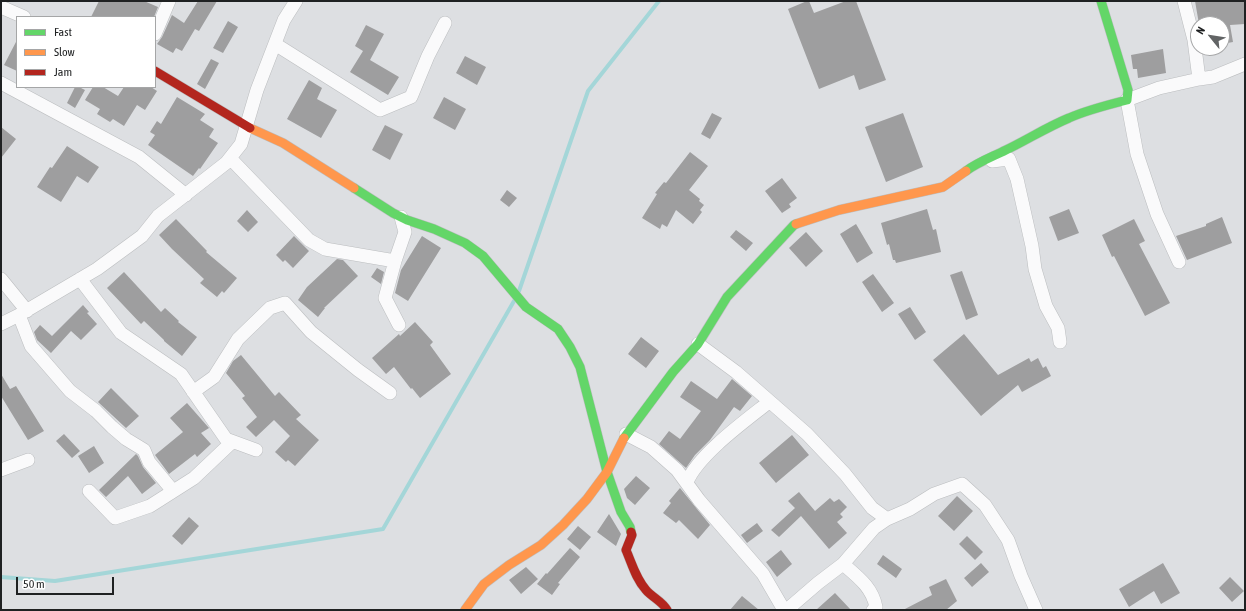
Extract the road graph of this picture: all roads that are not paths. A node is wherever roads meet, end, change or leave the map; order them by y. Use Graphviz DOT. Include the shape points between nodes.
graph roads {
  1 [pos="169,1"];
  2 [pos="296,1"];
  3 [pos="1101,1"];
  4 [pos="1184,1"];
  5 [pos="1,7"];
  6 [pos="22,16"];
  7 [pos="445,23"];
  8 [pos="156,32"];
  9 [pos="275,44"];
  10 [pos="1245,64"];
  11 [pos="156,72"];
  12 [pos="1199,79"];
  13 [pos="1,83"];
  14 [pos="1127,100"];
  15 [pos="246,126"];
  16 [pos="230,158"];
  17 [pos="976,164"];
  18 [pos="186,195"];
  19 [pos="401,217"];
  20 [pos="395,261"];
  21 [pos="1179,262"];
  22 [pos="1,279"];
  23 [pos="80,279"];
  24 [pos="23,313"];
  25 [pos="1,324"];
  26 [pos="399,325"];
  27 [pos="1060,342"];
  28 [pos="698,344"];
  29 [pos="193,392"];
  30 [pos="390,393"];
  31 [pos="769,402"];
  32 [pos="626,434"];
  33 [pos="232,442"];
  34 [pos="256,450"];
  35 [pos="28,460"];
  36 [pos="1,470"];
  37 [pos="607,472"];
  38 [pos="687,482"];
  39 [pos="89,491"];
  40 [pos="173,491"];
  41 [pos="887,519"];
  42 [pos="843,564"];
  43 [pos="1031,607"];
  44 [pos="465,610"];
  45 [pos="667,610"];
  46 [pos="873,610"];
  1 -- 8 [label="street"];
  2 -- 9 [label="street" via="284,20"];
  3 -- 14 [label="street" via="1128,90"];
  4 -- 12 [label="street" via="1194,40"];
  5 -- 6 [label="street"];
  7 -- 9 [label="street" via="411,97 380,110"];
  9 -- 15 [label="street"];
  10 -- 12 [label="street" via="1213,77"];
  11 -- 15 [label="street"];
  12 -- 14 [label="street" via="1159,88"];
  13 -- 18 [label="street" via="139,157"];
  14 -- 17 [label="street" via="1068,118"];
  14 -- 21 [label="street" via="1137,154 1157,214"];
  15 -- 16 [label="street" via="241,144"];
  15 -- 19 [label="street" via="283,143"];
  16 -- 18 [label="street"];
  16 -- 20 [label="street" via="309,240 325,249"];
  17 -- 27 [label="street" via="1009,159 1017,179 1035,269 1046,306 1058,328"];
  17 -- 28 [label="street" via="942,187 839,210 794,225 727,297"];
  18 -- 23 [label="street" via="158,216 142,236"];
  19 -- 20 [label="street" via="406,232"];
  19 -- 37 [label="street" via="465,243 483,256 526,307 558,329 580,367"];
  20 -- 26 [label="street" via="385,298"];
  22 -- 24 [label="street"];
  23 -- 24 [label="street"];
  23 -- 29 [label="street" via="121,332 181,374"];
  24 -- 25 [label="street"];
  24 -- 40 [label="street" via="31,346 70,390 126,439 144,450 149,462"];
  28 -- 31 [label="street" via="736,372"];
  28 -- 32 [label="street" via="673,372"];
  29 -- 30 [label="street" via="214,377 238,339 270,308 285,303 311,332"];
  29 -- 33 [label="street" via="226,439"];
  31 -- 38 [label="street" via="705,457 691,472"];
  31 -- 41 [label="street" via="807,434 845,474 872,508"];
  32 -- 37 [label="street"];
  32 -- 38 [label="street" via="651,447"];
  33 -- 34 [label="street"];
  33 -- 40 [label="street" via="194,478"];
  35 -- 36 [label="street"];
  37 -- 44 [label="street" via="563,525 541,545 484,584"];
  37 -- 45 [label="street" via="621,512 630,527 632,535 626,550 638,579 651,596 663,603"];
  38 -- 42 [label="street" via="699,500 763,574 784,610"];
  39 -- 40 [label="street" via="115,518 150,506"];
  41 -- 42 [label="street" via="874,528"];
  41 -- 43 [label="street" via="934,494 962,484 985,505 1008,540"];
  42 -- 46 [label="street" via="861,580 874,597 876,607"];
}
